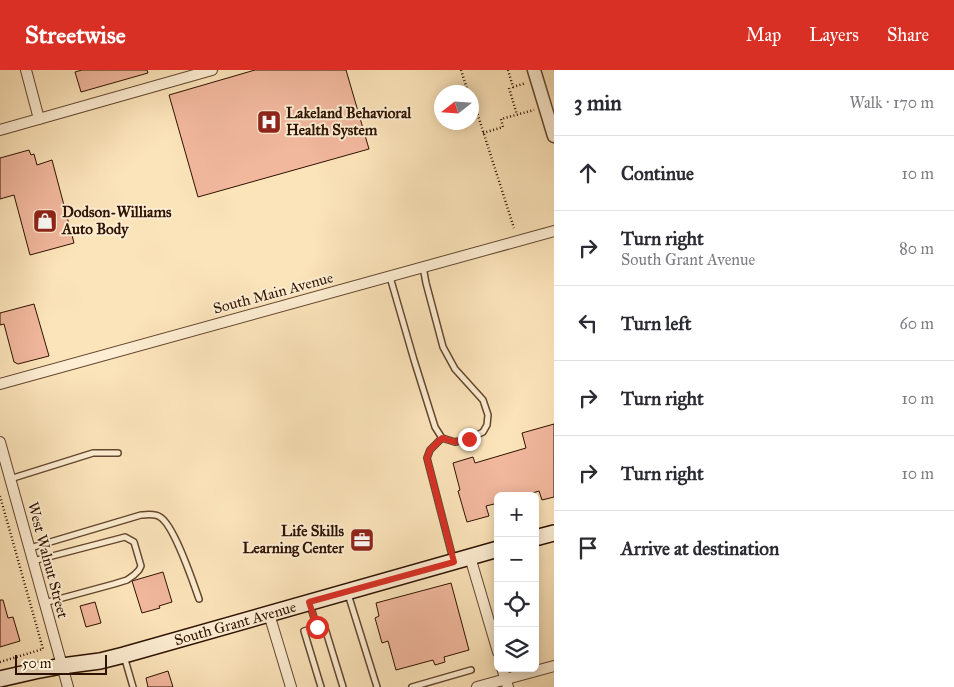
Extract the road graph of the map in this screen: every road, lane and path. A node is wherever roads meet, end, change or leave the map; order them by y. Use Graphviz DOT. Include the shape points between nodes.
graph roads {
  1 [pos="26,70"];
  2 [pos="212,70"];
  3 [pos="461,70"];
  4 [pos="508,70"];
  5 [pos="531,76"];
  6 [pos="466,85"];
  7 [pos="513,87"];
  8 [pos="537,109"];
  9 [pos="517,115"];
  10 [pos="39,119"];
  11 [pos="479,120"];
  12 [pos="0,130"];
  13 [pos="483,133"];
  14 [pos="554,136"];
  15 [pos="514,228"];
  16 [pos="554,231"];
  17 [pos="423,267"];
  18 [pos="390,276"];
  19 [pos="0,384"];
  20 [pos="442,438"];
  21 [pos="0,442"];
  22 [pos="118,453"];
  23 [pos="10,479"];
  24 [pos="0,496"];
  25 [pos="554,533"];
  26 [pos="539,537"];
  27 [pos="29,548"];
  28 [pos="494,550"];
  29 [pos="470,557"];
  30 [pos="33,561"];
  31 [pos="454,562"];
  32 [pos="347,592"];
  33 [pos="199,599"];
  34 [pos="44,602"];
  35 [pos="309,602"];
  36 [pos="268,614"];
  37 [pos="317,627"];
  38 [pos="494,638"];
  39 [pos="124,656"];
  40 [pos="0,662"];
  41 [pos="62,666"];
  42 [pos="554,666"];
  43 [pos="470,670"];
  44 [pos="0,679"];
  45 [pos="507,683"];
  46 [pos="68,687"];
  47 [pos="133,687"];
  48 [pos="291,687"];
  49 [pos="321,687"];
  50 [pos="343,687"];
  51 [pos="377,687"];
  52 [pos="412,687"];
  53 [pos="477,687"];
  1 -- 10 [label="street"];
  2 -- 10 [label="street"];
  3 -- 6 [label="path"];
  4 -- 7 [label="path"];
  5 -- 7 [label="path"];
  5 -- 14 [label="street"];
  7 -- 9 [label="path" via="507,88"];
  8 -- 9 [label="path"];
  9 -- 13 [label="path" via="501,119 503,127"];
  10 -- 12 [label="street"];
  11 -- 13 [label="path"];
  13 -- 15 [label="path"];
  16 -- 17 [label="street, South Main Avenue"];
  17 -- 18 [label="street, South Main Avenue"];
  17 -- 20 [label="lane" via="443,347 454,369 483,400 488,415 483,432 455,442"];
  18 -- 19 [label="street, South Main Avenue"];
  18 -- 20 [label="lane" via="435,427"];
  20 -- 31 [label="lane" via="427,458"];
  21 -- 23 [label="street, West Walnut Street"];
  22 -- 23 [label="lane" via="93,453"];
  23 -- 27 [label="street, West Walnut Street"];
  24 -- 40 [label="path" via="43,649"];
  25 -- 26 [label="main road"];
  27 -- 30 [label="street, West Walnut Street"];
  27 -- 33 [label="lane" via="141,515 155,514 170,530"];
  28 -- 29 [label="main road, South Grant Avenue"];
  29 -- 31 [label="main road, South Grant Avenue"];
  29 -- 38 [label="street"];
  30 -- 34 [label="street, West Walnut Street"];
  30 -- 34 [label="lane" via="125,538 134,542 141,566 127,580"];
  31 -- 32 [label="main road, South Grant Avenue"];
  32 -- 35 [label="main road, South Grant Avenue"];
  32 -- 51 [label="lane"];
  34 -- 41 [label="street, West Walnut Street"];
  35 -- 36 [label="main road, South Grant Avenue"];
  35 -- 37 [label="lane"];
  36 -- 39 [label="main road, South Grant Avenue"];
  36 -- 48 [label="street"];
  37 -- 49 [label="lane" via="304,631"];
  37 -- 50 [label="lane" via="324,626"];
  39 -- 41 [label="main road, South Grant Avenue"];
  39 -- 47 [label="lane"];
  41 -- 44 [label="main road, South Grant Avenue"];
  41 -- 46 [label="street, West Walnut Street"];
  42 -- 45 [label="street"];
  43 -- 52 [label="lane"];
  45 -- 53 [label="street"];
}
